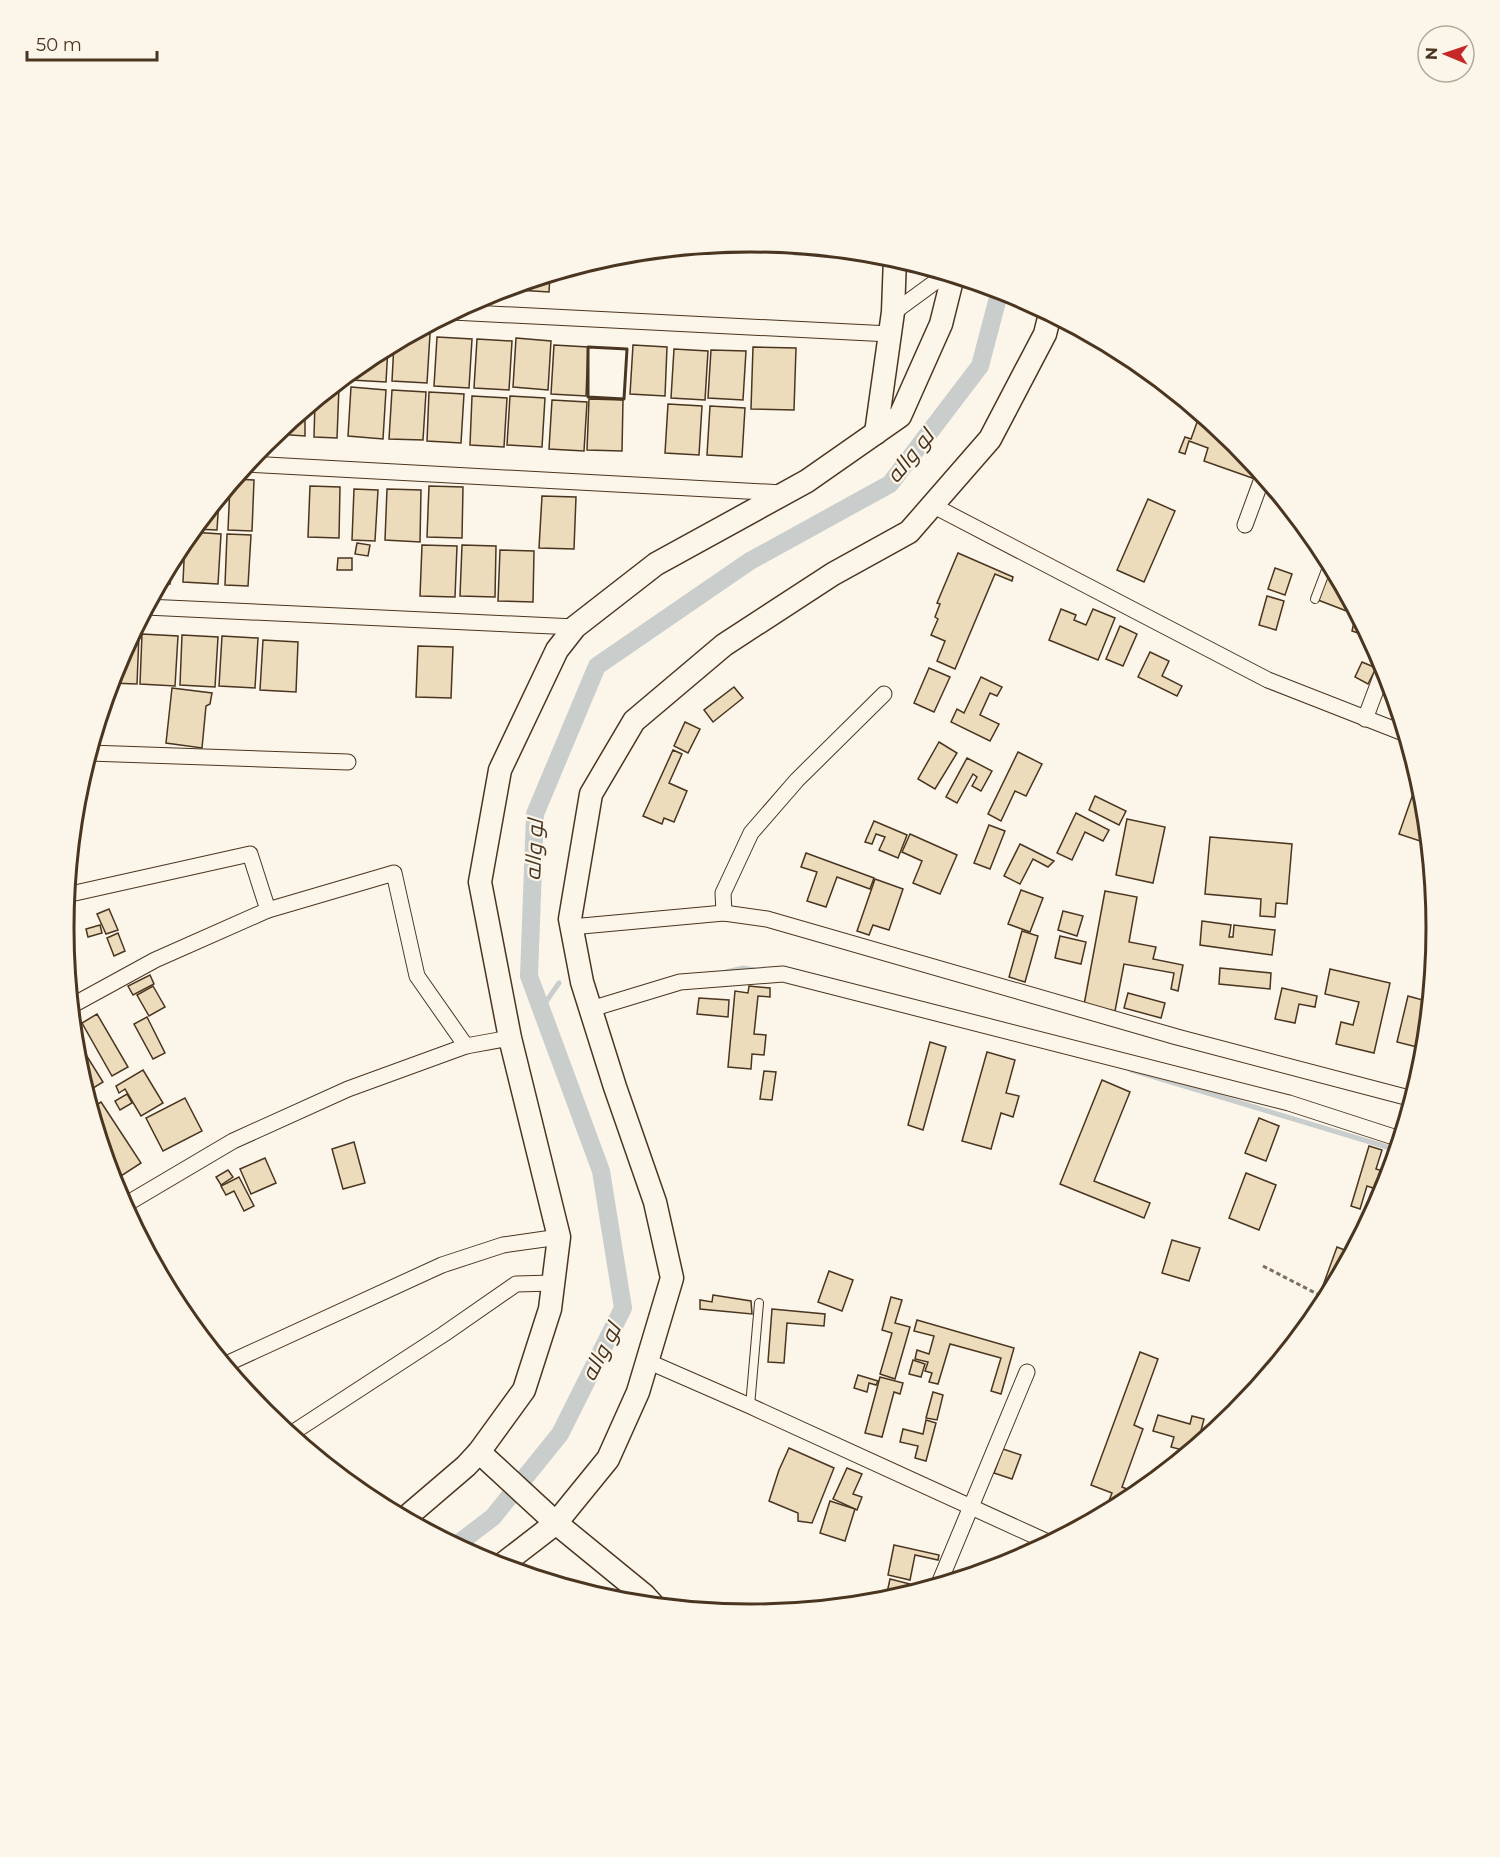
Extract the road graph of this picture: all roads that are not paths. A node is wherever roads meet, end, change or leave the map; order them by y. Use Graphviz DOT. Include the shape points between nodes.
graph roads {
  1 [pos="893,268"];
  2 [pos="939,279"];
  3 [pos="951,283"];
  4 [pos="471,313"];
  5 [pos="1048,322"];
  6 [pos="884,326"];
  7 [pos="876,433"];
  8 [pos="258,465"];
  9 [pos="1260,484"];
  10 [pos="786,493"];
  11 [pos="932,505"];
  12 [pos="1245,525"];
  13 [pos="1325,573"];
  14 [pos="1315,599"];
  15 [pos="155,607"];
  16 [pos="575,627"];
  17 [pos="1379,681"];
  18 [pos="884,694"];
  19 [pos="1365,718"];
  20 [pos="1397,730"];
  21 [pos="97,753"];
  22 [pos="348,762"];
  23 [pos="75,893"];
  24 [pos="268,910"];
  25 [pos="724,913"];
  26 [pos="571,927"];
  27 [pos="78,1002"];
  28 [pos="591,1009"];
  29 [pos="510,1038"];
  30 [pos="466,1046"];
  31 [pos="1405,1097"];
  32 [pos="1394,1137"];
  33 [pos="131,1201"];
  34 [pos="559,1237"];
  35 [pos="553,1283"];
  36 [pos="759,1303"];
  37 [pos="647,1361"];
  38 [pos="231,1362"];
  39 [pos="1027,1372"];
  40 [pos="750,1406"];
  41 [pos="296,1429"];
  42 [pos="483,1457"];
  43 [pos="970,1508"];
  44 [pos="411,1513"];
  45 [pos="548,1516"];
  46 [pos="1041,1539"];
  47 [pos="507,1560"];
  48 [pos="942,1577"];
  49 [pos="645,1596"];
  1 -- 6 [label="street"];
  2 -- 6 [label="street"];
  3 -- 7 [label="street" via="941,324 900,416"];
  4 -- 6 [label="street"];
  5 -- 11 [label="street" via="990,439"];
  6 -- 7 [label="street"];
  7 -- 10 [label="street"];
  8 -- 10 [label="street"];
  9 -- 12 [label="street"];
  10 -- 16 [label="street" via="656,564"];
  11 -- 19 [label="street" via="1268,680"];
  11 -- 26 [label="street" via="909,532 833,574 724,645 634,721 591,794"];
  13 -- 14 [label="lane"];
  15 -- 16 [label="street"];
  16 -- 29 [label="street" via="557,650 500,770 480,882"];
  17 -- 19 [label="street"];
  18 -- 25 [label="street" via="797,780 751,833 723,893"];
  19 -- 20 [label="street"];
  21 -- 22 [label="street"];
  23 -- 24 [label="street" via="250,854"];
  24 -- 27 [label="street" via="155,960"];
  24 -- 30 [label="street" via="394,873 417,976"];
  25 -- 26 [label="street"];
  25 -- 31 [label="street" via="767,919 1177,1037"];
  26 -- 28 [label="street"];
  28 -- 32 [label="street" via="680,982 783,974 1289,1103"];
  28 -- 37 [label="street" via="655,1202 672,1278"];
  29 -- 30 [label="street"];
  29 -- 34 [label="street"];
  30 -- 33 [label="street" via="348,1089 232,1141"];
  34 -- 35 [label="street"];
  34 -- 38 [label="street" via="503,1245 442,1265"];
  35 -- 41 [label="street" via="516,1284"];
  35 -- 42 [label="street" via="550,1309 524,1390"];
  36 -- 40 [label="lane"];
  37 -- 40 [label="street"];
  37 -- 45 [label="street" via="638,1392 608,1459"];
  39 -- 43 [label="street"];
  40 -- 43 [label="street"];
  42 -- 44 [label="street"];
  42 -- 45 [label="street"];
  43 -- 46 [label="street"];
  43 -- 48 [label="street"];
  45 -- 47 [label="street"];
  45 -- 49 [label="street"];
}
